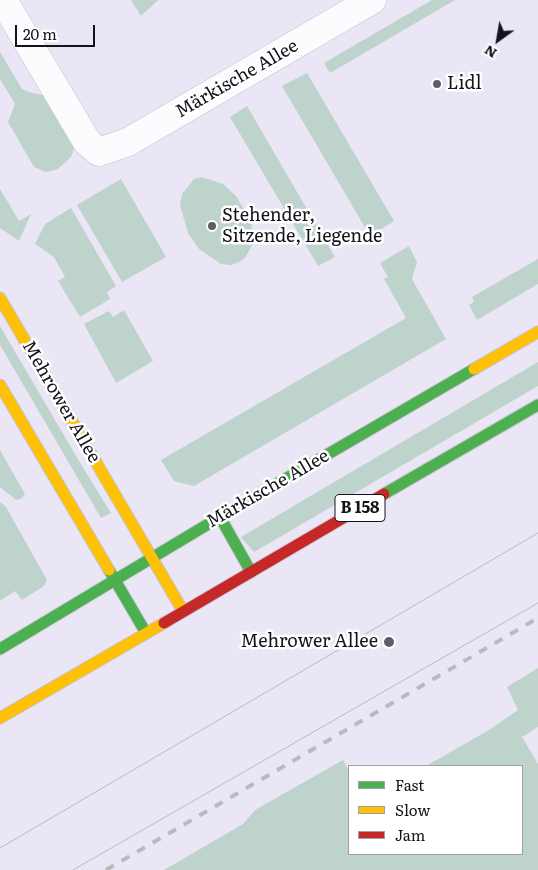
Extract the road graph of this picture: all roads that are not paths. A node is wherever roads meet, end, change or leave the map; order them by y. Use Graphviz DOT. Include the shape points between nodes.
graph roads {
  1 [pos="3,0"];
  2 [pos="372,0"];
  3 [pos="0,298"];
  4 [pos="538,332"];
  5 [pos="0,385"];
  6 [pos="538,405"];
  7 [pos="220,517"];
  8 [pos="152,557"];
  9 [pos="251,572"];
  10 [pos="115,581"];
  11 [pos="183,611"];
  12 [pos="146,633"];
  13 [pos="0,649"];
  14 [pos="0,718"];
  1 -- 2 [label="street, Märkische Allee" via="87,142 99,152 128,142"];
  3 -- 8 [label="main road, Mehrower Allee"];
  4 -- 7 [label="main road, Märkische Allee"];
  5 -- 10 [label="main road"];
  6 -- 9 [label="main road, B 158"];
  7 -- 8 [label="main road, Märkische Allee"];
  7 -- 9 [label="main road"];
  8 -- 10 [label="main road, Märkische Allee"];
  8 -- 11 [label="main road, Mehrower Allee"];
  9 -- 11 [label="main road, B 158"];
  10 -- 12 [label="main road"];
  10 -- 13 [label="main road, Märkische Allee"];
  11 -- 12 [label="main road, B 158"];
  12 -- 14 [label="main road, B 158"];
}
